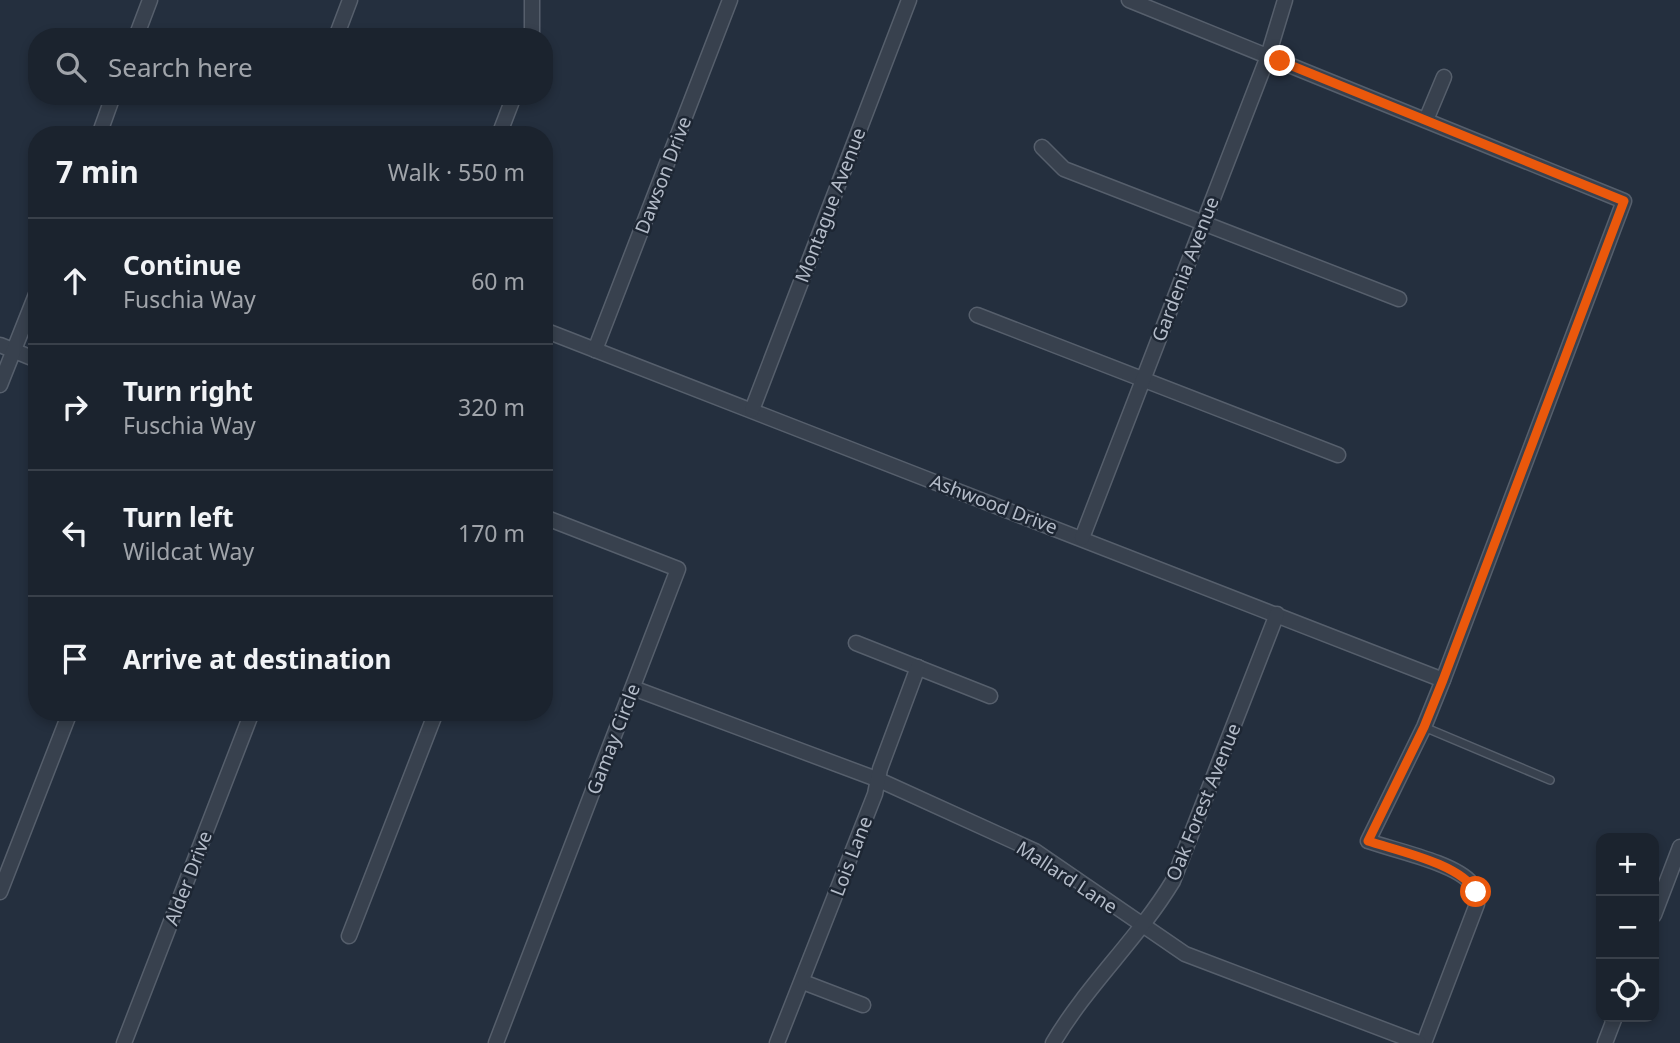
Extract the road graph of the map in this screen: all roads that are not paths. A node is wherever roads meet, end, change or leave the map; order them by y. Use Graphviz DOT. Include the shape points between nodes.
graph roads {
  1 [pos="150,0"];
  2 [pos="350,0"];
  3 [pos="532,0"];
  4 [pos="730,0"];
  5 [pos="909,0"];
  6 [pos="1129,0"];
  7 [pos="1285,0"];
  8 [pos="139,28"];
  9 [pos="339,28"];
  10 [pos="532,28"];
  11 [pos="1268,56"];
  12 [pos="1444,77"];
  13 [pos="110,105"];
  14 [pos="511,105"];
  15 [pos="1426,120"];
  16 [pos="102,126"];
  17 [pos="502,126"];
  18 [pos="1042,146"];
  19 [pos="1203,223"];
  20 [pos="1399,299"];
  21 [pos="28,309"];
  22 [pos="977,315"];
  23 [pos="553,334"];
  24 [pos="7,348"];
  25 [pos="595,350"];
  26 [pos="28,356"];
  27 [pos="1142,379"];
  28 [pos="0,385"];
  29 [pos="752,410"];
  30 [pos="1338,455"];
  31 [pos="553,520"];
  32 [pos="1082,538"];
  33 [pos="1277,614"];
  34 [pos="856,643"];
  35 [pos="918,667"];
  36 [pos="1443,680"];
  37 [pos="633,688"];
  38 [pos="990,696"];
  39 [pos="66,721"];
  40 [pos="249,721"];
  41 [pos="433,721"];
  42 [pos="1424,727"];
  43 [pos="879,780"];
  44 [pos="1550,780"];
  45 [pos="1680,847"];
  46 [pos="0,892"];
  47 [pos="1659,902"];
  48 [pos="1142,927"];
  49 [pos="349,936"];
  50 [pos="803,982"];
  51 [pos="863,1005"];
  52 [pos="1613,1022"];
  53 [pos="124,1043"];
  54 [pos="496,1043"];
  55 [pos="777,1043"];
  56 [pos="1053,1043"];
  57 [pos="1422,1043"];
  58 [pos="1605,1043"];
  1 -- 8 [label="street"];
  2 -- 9 [label="street"];
  3 -- 10 [label="street"];
  4 -- 25 [label="street, Dawson Drive"];
  5 -- 29 [label="street, Montague Avenue"];
  6 -- 11 [label="street"];
  7 -- 11 [label="street, Gardenia Avenue"];
  11 -- 15 [label="street"];
  11 -- 19 [label="street, Gardenia Avenue"];
  12 -- 15 [label="street"];
  13 -- 16 [label="street"];
  14 -- 17 [label="street"];
  15 -- 36 [label="street" via="1624,201"];
  18 -- 19 [label="street" via="1064,169"];
  19 -- 20 [label="street"];
  19 -- 27 [label="street, Gardenia Avenue"];
  21 -- 24 [label="street"];
  22 -- 27 [label="street"];
  23 -- 25 [label="street, Ashwood Drive"];
  24 -- 26 [label="street"];
  24 -- 28 [label="street"];
  25 -- 29 [label="street, Ashwood Drive"];
  27 -- 30 [label="street"];
  27 -- 32 [label="street, Gardenia Avenue"];
  29 -- 32 [label="street, Ashwood Drive"];
  31 -- 37 [label="street, Gamay Circle" via="678,569"];
  32 -- 33 [label="street, Ashwood Drive"];
  33 -- 36 [label="street, Ashwood Drive"];
  33 -- 48 [label="street, Oak Forest Avenue" via="1180,866"];
  34 -- 35 [label="street"];
  35 -- 38 [label="street"];
  35 -- 43 [label="street, Lois Lane"];
  36 -- 42 [label="street"];
  37 -- 43 [label="street, Mallard Lane"];
  37 -- 54 [label="street, Gamay Circle"];
  39 -- 46 [label="street"];
  40 -- 53 [label="street, Alder Drive"];
  41 -- 49 [label="street"];
  42 -- 44 [label="lane"];
  42 -- 57 [label="street" via="1368,841 1456,872 1471,882 1476,892 1478,904"];
  43 -- 48 [label="street, Mallard Lane" via="1035,851"];
  43 -- 50 [label="street, Lois Lane"];
  45 -- 47 [label="street"];
  48 -- 56 [label="street, Oak Forest Avenue"];
  48 -- 57 [label="street, Mallard Lane" via="1185,954"];
  50 -- 51 [label="street"];
  50 -- 55 [label="street, Lois Lane"];
  52 -- 58 [label="street"];
}
